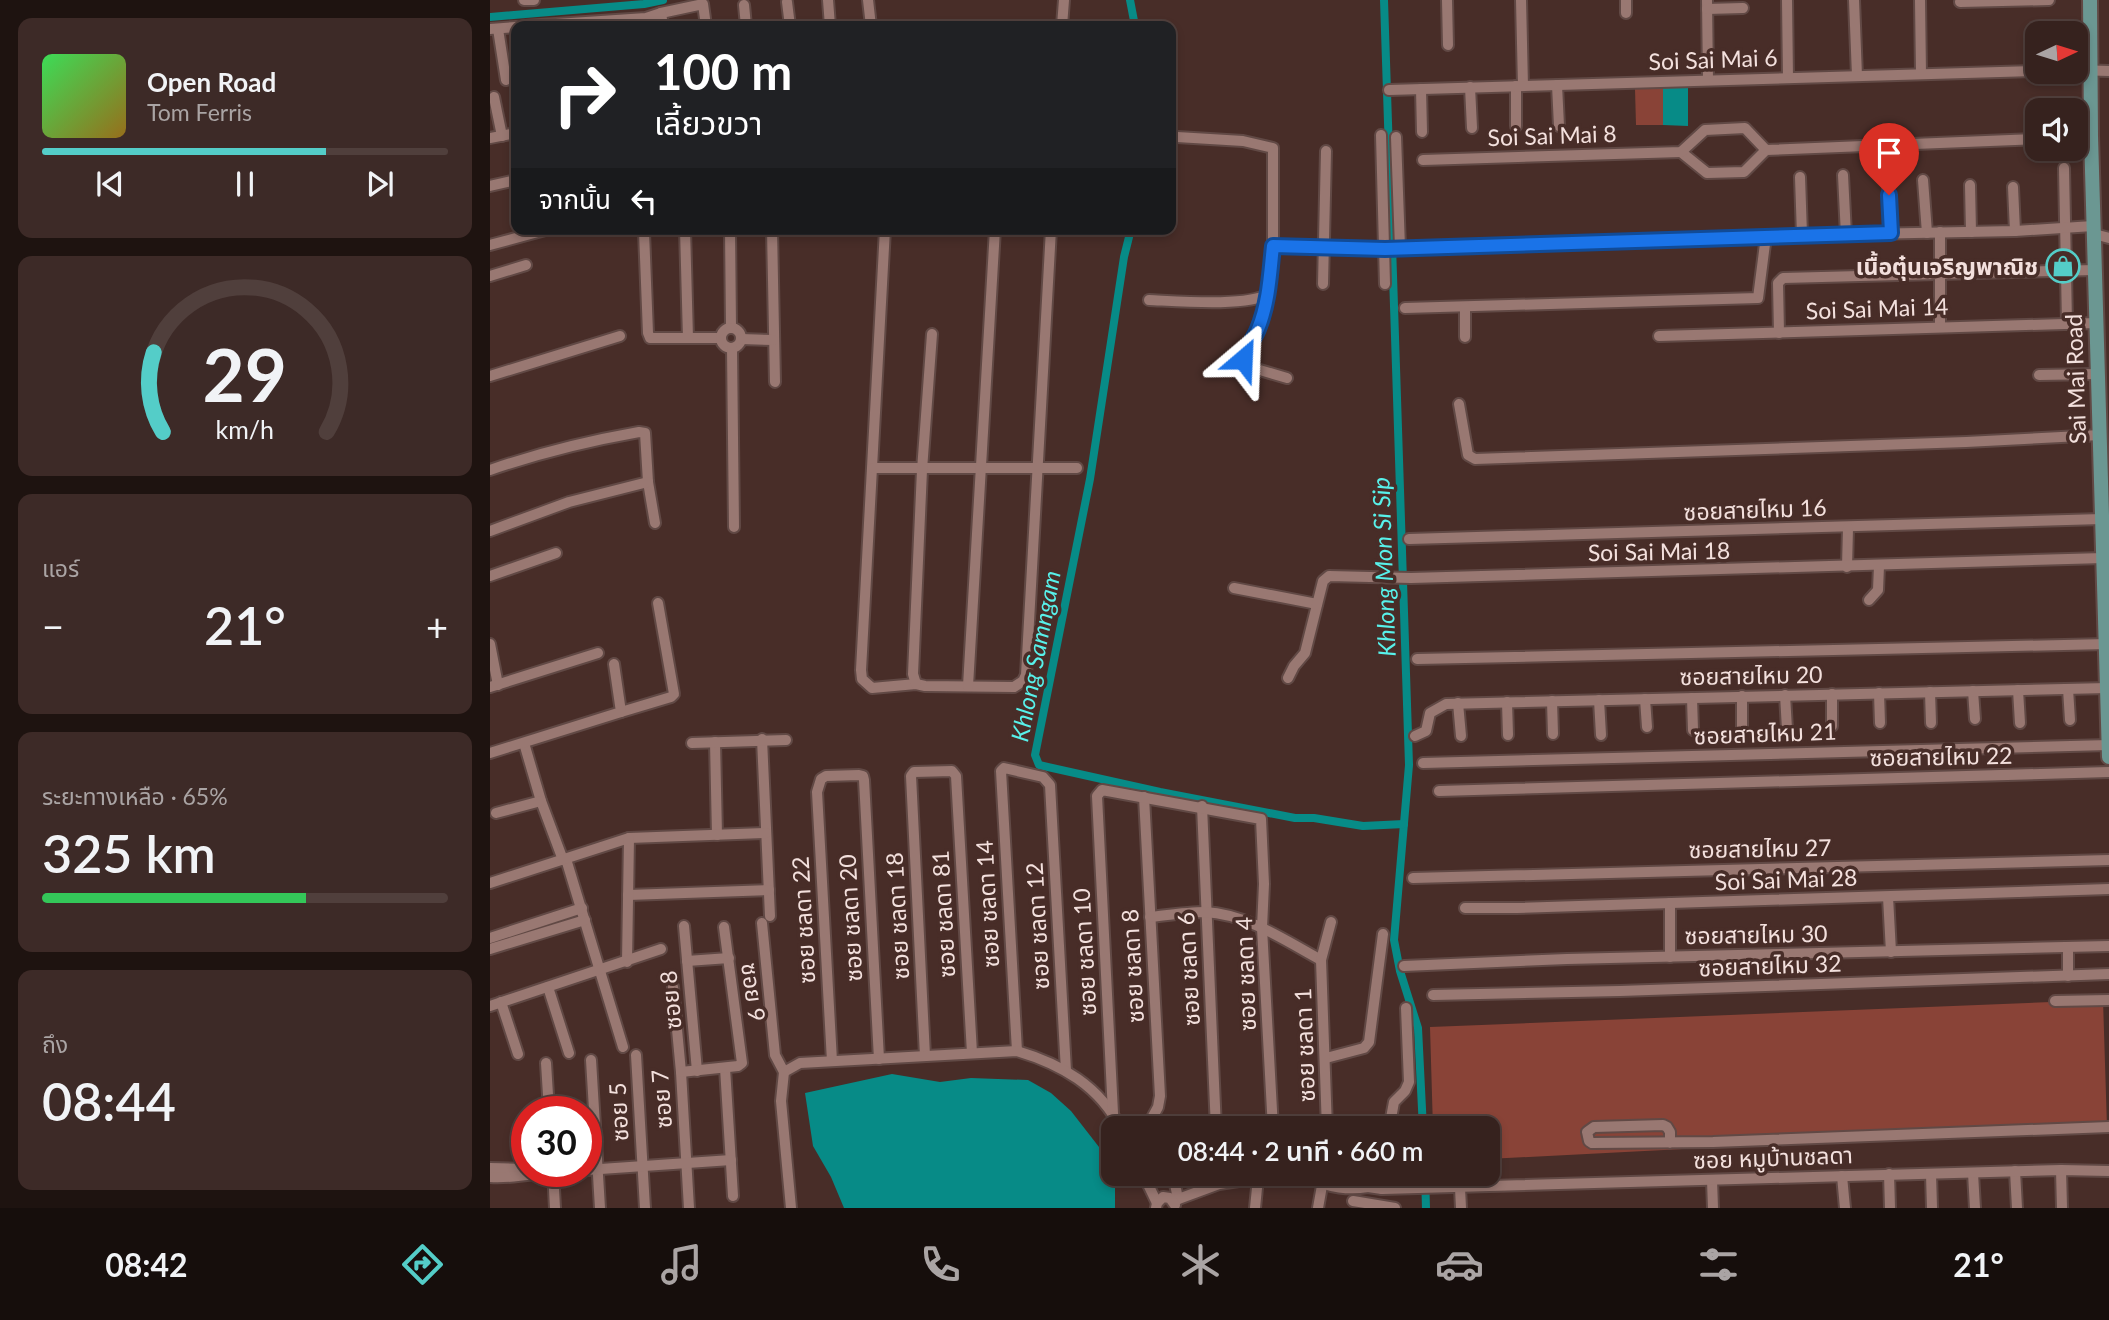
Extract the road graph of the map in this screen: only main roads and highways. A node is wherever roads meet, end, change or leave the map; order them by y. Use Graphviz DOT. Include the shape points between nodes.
graph roads {
  1 [pos="2090,0"];
  2 [pos="2088,21"];
  3 [pos="2084,84"];
  4 [pos="2101,329"];
  5 [pos="2102,370"];
  6 [pos="2104,410"];
  7 [pos="2108,640"];
  8 [pos="2108,688"];
  9 [pos="2109,745"];
  10 [pos="2109,757"];
  1 -- 2 [label="main road, Sai Mai Road"];
  3 -- 4 [label="main road, Sai Mai Road"];
  4 -- 5 [label="main road, Sai Mai Road"];
  5 -- 6 [label="main road, Sai Mai Road"];
  6 -- 7 [label="main road, Sai Mai Road" via="2100,435"];
  7 -- 8 [label="main road, Sai Mai Road"];
  8 -- 9 [label="main road, Sai Mai Road"];
  9 -- 10 [label="main road, Sai Mai Road"];
}
